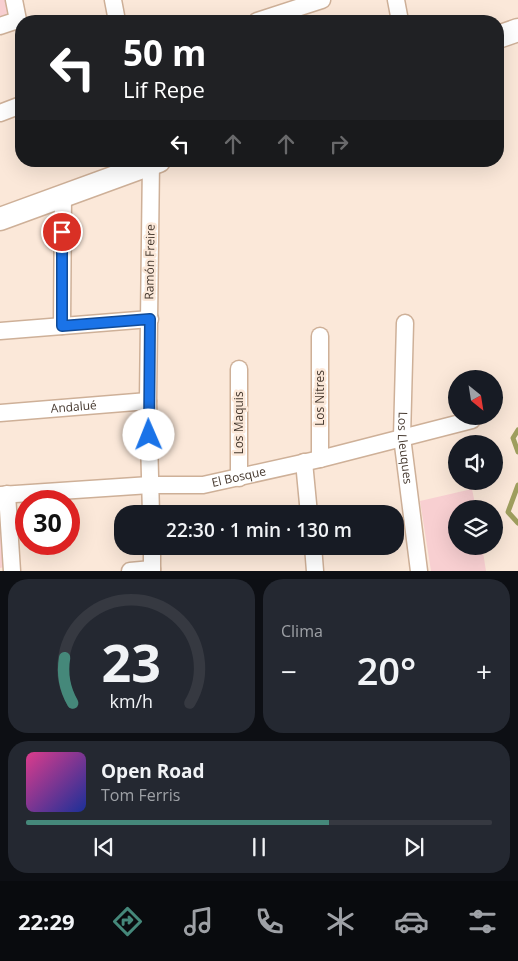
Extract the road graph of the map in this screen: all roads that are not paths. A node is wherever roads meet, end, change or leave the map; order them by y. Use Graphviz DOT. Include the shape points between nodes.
graph roads {
  1 [pos="14,0"];
  2 [pos="113,0"];
  3 [pos="322,0"];
  4 [pos="396,0"];
  5 [pos="17,15"];
  6 [pos="116,15"];
  7 [pos="276,15"];
  8 [pos="399,15"];
  9 [pos="15,21"];
  10 [pos="0,26"];
  11 [pos="518,30"];
  12 [pos="504,35"];
  13 [pos="15,107"];
  14 [pos="0,113"];
  15 [pos="140,167"];
  16 [pos="154,167"];
  17 [pos="63,195"];
  18 [pos="0,220"];
  19 [pos="150,319"];
  20 [pos="405,323"];
  21 [pos="62,326"];
  22 [pos="0,331"];
  23 [pos="320,336"];
  24 [pos="239,369"];
  25 [pos="148,401"];
  26 [pos="0,413"];
  27 [pos="451,425"];
  28 [pos="402,437"];
  29 [pos="312,461"];
  30 [pos="239,478"];
  31 [pos="150,485"];
  32 [pos="4,495"];
  33 [pos="151,505"];
  34 [pos="310,505"];
  35 [pos="152,555"];
  36 [pos="314,555"];
  37 [pos="152,570"];
  38 [pos="12,571"];
  39 [pos="130,571"];
  40 [pos="315,571"];
  41 [pos="418,571"];
  1 -- 5 [label="street"];
  2 -- 6 [label="street"];
  3 -- 7 [label="street"];
  4 -- 8 [label="street"];
  9 -- 10 [label="street"];
  11 -- 12 [label="street"];
  13 -- 14 [label="street"];
  15 -- 17 [label="street"];
  16 -- 19 [label="street, Ramón Freire"];
  17 -- 18 [label="street"];
  17 -- 21 [label="street"];
  19 -- 21 [label="street"];
  19 -- 25 [label="street, Ramón Freire"];
  20 -- 28 [label="street, Los Lleuques"];
  21 -- 22 [label="street"];
  23 -- 29 [label="street, Los Nitres"];
  24 -- 30 [label="street, Los Maquis"];
  25 -- 26 [label="street, Andalué"];
  25 -- 31 [label="street, Ramón Freire"];
  27 -- 28 [label="street, El Bosque"];
  28 -- 29 [label="street, El Bosque"];
  28 -- 41 [label="street, Los Lleuques"];
  29 -- 30 [label="street, El Bosque"];
  29 -- 34 [label="street, Los Nitres"];
  30 -- 31 [label="street, El Bosque" via="202,485"];
  31 -- 32 [label="street, El Bosque"];
  31 -- 33 [label="street, Ramón Freire"];
  32 -- 38 [label="street"];
  35 -- 37 [label="street"];
  36 -- 40 [label="street"];
  37 -- 39 [label="street"];
}
